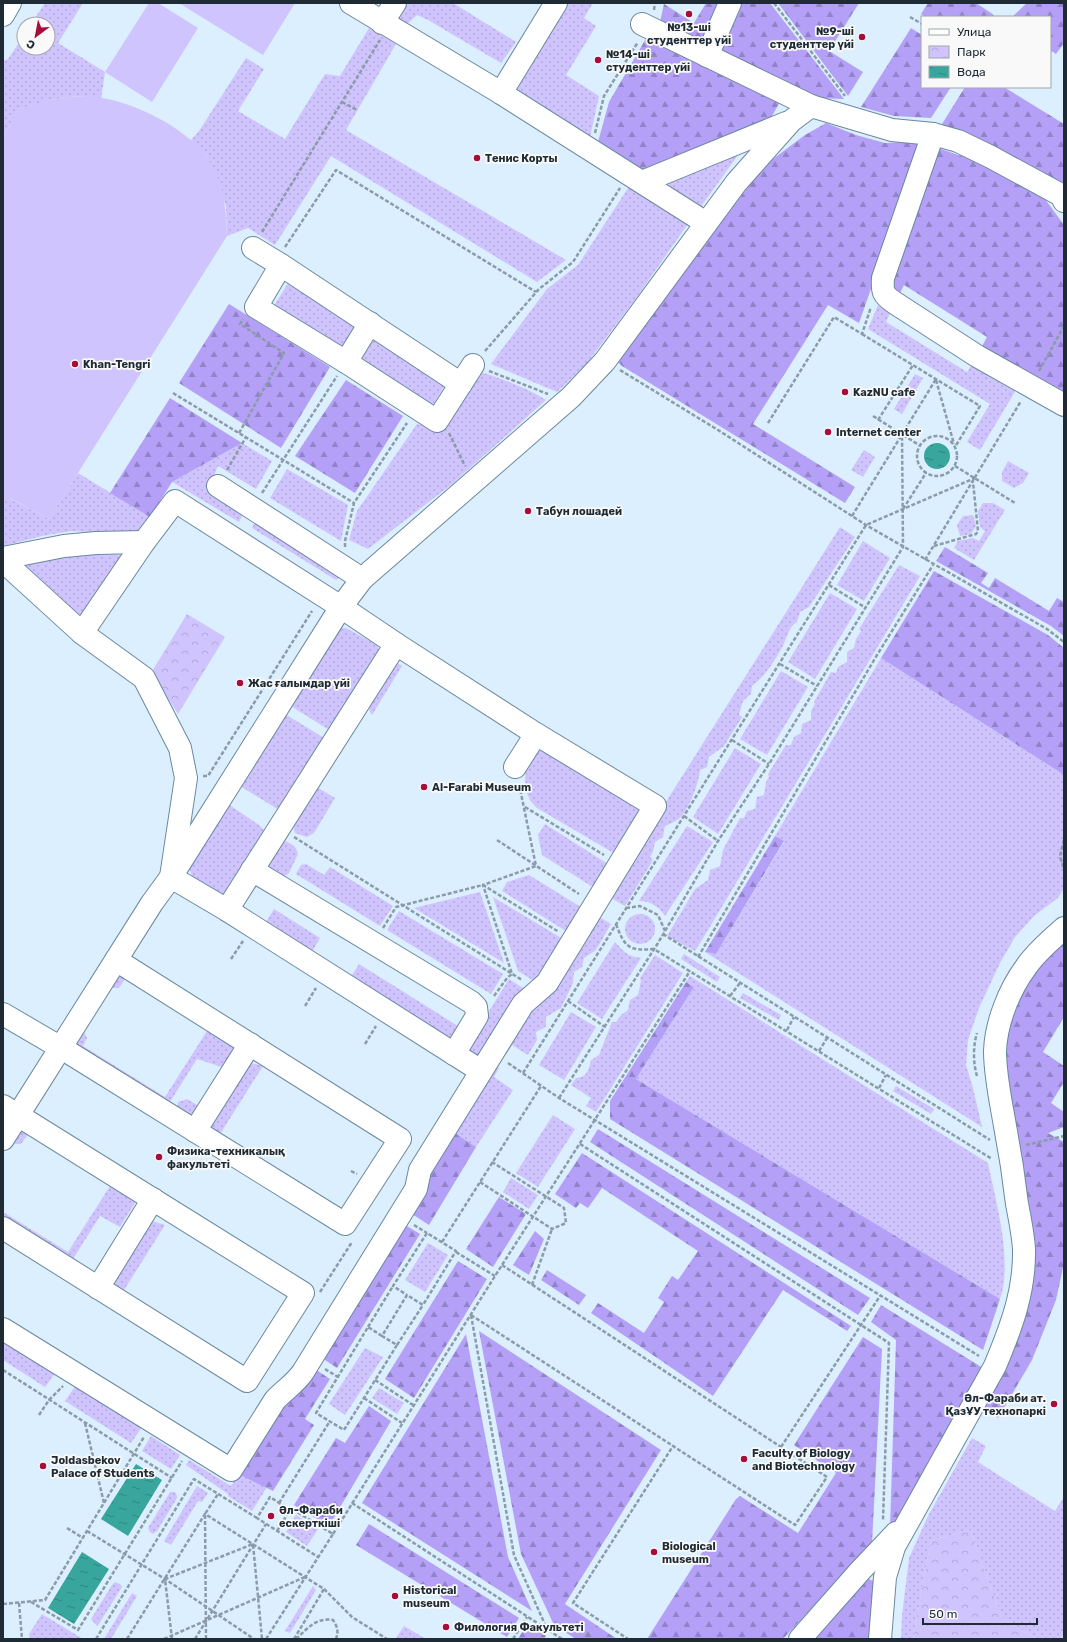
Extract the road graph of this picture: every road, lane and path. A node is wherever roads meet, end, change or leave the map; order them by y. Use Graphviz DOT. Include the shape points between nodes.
graph roads {
  1 [pos="10,3"];
  2 [pos="351,3"];
  3 [pos="394,3"];
  4 [pos="556,3"];
  5 [pos="730,3"];
  6 [pos="774,3"];
  7 [pos="3,15"];
  8 [pos="910,17"];
  9 [pos="921,23"];
  10 [pos="386,25"];
  11 [pos="645,25"];
  12 [pos="707,56"];
  13 [pos="501,93"];
  14 [pos="848,100"];
  15 [pos="342,102"];
  16 [pos="811,106"];
  17 [pos="357,110"];
  18 [pos="791,121"];
  19 [pos="933,134"];
  20 [pos="591,150"];
  21 [pos="642,182"];
  22 [pos="1063,197"];
  23 [pos="706,223"];
  24 [pos="253,248"];
  25 [pos="278,264"];
  26 [pos="882,290"];
  27 [pos="536,292"];
  28 [pos="244,317"];
  29 [pos="370,323"];
  30 [pos="1064,326"];
  31 [pos="862,334"];
  32 [pos="605,361"];
  33 [pos="346,362"];
  34 [pos="473,365"];
  35 [pos="912,365"];
  36 [pos="936,379"];
  37 [pos="461,384"];
  38 [pos="1030,386"];
  39 [pos="173,392"];
  40 [pos="550,395"];
  41 [pos="1064,405"];
  42 [pos="1018,407"];
  43 [pos="416,408"];
  44 [pos="440,416"];
  45 [pos="873,416"];
  46 [pos="878,420"];
  47 [pos="768,423"];
  48 [pos="239,432"];
  49 [pos="902,434"];
  50 [pos="246,437"];
  51 [pos="919,445"];
  52 [pos="955,447"];
  53 [pos="284,460"];
  54 [pos="955,466"];
  55 [pos="468,473"];
  56 [pos="926,473"];
  57 [pos="975,478"];
  58 [pos="972,482"];
  59 [pos="218,486"];
  60 [pos="354,502"];
  61 [pos="1015,502"];
  62 [pos="253,508"];
  63 [pos="903,509"];
  64 [pos="852,516"];
  65 [pos="866,525"];
  66 [pos="144,542"];
  67 [pos="934,546"];
  68 [pos="903,547"];
  69 [pos="3,560"];
  70 [pos="925,560"];
  71 [pos="933,565"];
  72 [pos="355,574"];
  73 [pos="829,585"];
  74 [pos="342,606"];
  75 [pos="866,608"];
  76 [pos="313,610"];
  77 [pos="82,633"];
  78 [pos="1064,642"];
  79 [pos="396,644"];
  80 [pos="779,664"];
  81 [pos="817,686"];
  82 [pos="536,734"];
  83 [pos="732,740"];
  84 [pos="768,764"];
  85 [pos="515,767"];
  86 [pos="186,778"];
  87 [pos="525,807"];
  88 [pos="684,816"];
  89 [pos="279,827"];
  90 [pos="497,840"];
  91 [pos="1064,840"];
  92 [pos="718,841"];
  93 [pos="620,864"];
  94 [pos="536,866"];
  95 [pos="252,870"];
  96 [pos="1064,870"];
  97 [pos="171,877"];
  98 [pos="483,885"];
  99 [pos="595,904"];
  100 [pos="403,905"];
  101 [pos="626,908"];
  102 [pos="227,910"];
  103 [pos="616,924"];
  104 [pos="384,928"];
  105 [pos="1064,928"];
  106 [pos="665,931"];
  107 [pos="663,934"];
  108 [pos="573,940"];
  109 [pos="654,949"];
  110 [pos="698,956"];
  111 [pos="116,960"];
  112 [pos="690,970"];
  113 [pos="512,974"];
  114 [pos="740,983"];
  115 [pos="539,990"];
  116 [pos="494,996"];
  117 [pos="730,996"];
  118 [pos="568,1001"];
  119 [pos="3,1014"];
  120 [pos="794,1017"];
  121 [pos="605,1027"];
  122 [pos="787,1030"];
  123 [pos="827,1038"];
  124 [pos="250,1044"];
  125 [pos="60,1048"];
  126 [pos="819,1051"];
  127 [pos="492,1053"];
  128 [pos="454,1054"];
  129 [pos="481,1071"];
  130 [pos="523,1073"];
  131 [pos="886,1075"];
  132 [pos="541,1086"];
  133 [pos="879,1088"];
  134 [pos="559,1098"];
  135 [pos="11,1110"];
  136 [pos="595,1120"];
  137 [pos="195,1131"];
  138 [pos="1064,1136"];
  139 [pos="3,1139"];
  140 [pos="580,1144"];
  141 [pos="1001,1145"];
  142 [pos="983,1152"];
  143 [pos="492,1162"];
  144 [pos="480,1182"];
  145 [pos="546,1196"];
  146 [pos="153,1199"];
  147 [pos="533,1216"];
  148 [pos="3,1228"];
  149 [pos="552,1229"];
  150 [pos="356,1235"];
  151 [pos="442,1242"];
  152 [pos="456,1252"];
  153 [pos="502,1265"];
  154 [pos="494,1276"];
  155 [pos="532,1285"];
  156 [pos="393,1286"];
  157 [pos="98,1288"];
  158 [pos="319,1294"];
  159 [pos="407,1295"];
  160 [pos="880,1296"];
  161 [pos="423,1305"];
  162 [pos="470,1315"];
  163 [pos="861,1325"];
  164 [pos="368,1327"];
  165 [pos="3,1329"];
  166 [pos="382,1336"];
  167 [pos="397,1345"];
  168 [pos="995,1366"];
  169 [pos="3,1370"];
  170 [pos="75,1373"];
  171 [pos="375,1380"];
  172 [pos="364,1398"];
  173 [pos="49,1400"];
  174 [pos="414,1405"];
  175 [pos="39,1415"];
  176 [pos="154,1421"];
  177 [pos="330,1421"];
  178 [pos="85,1423"];
  179 [pos="402,1423"];
  180 [pos="192,1445"];
  181 [pos="673,1446"];
  182 [pos="781,1447"];
  183 [pos="134,1454"];
  184 [pos="172,1478"];
  185 [pos="218,1494"];
  186 [pos="279,1503"];
  187 [pos="352,1503"];
  188 [pos="104,1504"];
  189 [pos="290,1510"];
  190 [pos="205,1514"];
  191 [pos="257,1518"];
  192 [pos="908,1521"];
  193 [pos="266,1524"];
  194 [pos="67,1528"];
  195 [pos="87,1531"];
  196 [pos="278,1531"];
  197 [pos="332,1534"];
  198 [pos="83,1538"];
  199 [pos="253,1544"];
  200 [pos="881,1549"];
  201 [pos="125,1554"];
  202 [pos="318,1557"];
  203 [pos="206,1563"];
  204 [pos="142,1565"];
  205 [pos="305,1577"];
  206 [pos="165,1579"];
  207 [pos="324,1589"];
  208 [pos="258,1598"];
  209 [pos="31,1602"];
  210 [pos="19,1603"];
  211 [pos="3,1604"];
  212 [pos="206,1607"];
  213 [pos="212,1611"];
  214 [pos="218,1615"];
  215 [pos="527,1617"];
  216 [pos="206,1620"];
  217 [pos="547,1629"];
  218 [pos="172,1637"];
  219 [pos="22,1639"];
  220 [pos="96,1639"];
  221 [pos="127,1639"];
  222 [pos="164,1639"];
  223 [pos="195,1639"];
  224 [pos="206,1639"];
  225 [pos="254,1639"];
  226 [pos="262,1639"];
  227 [pos="266,1639"];
  228 [pos="295,1639"];
  229 [pos="336,1639"];
  230 [pos="387,1639"];
  231 [pos="513,1639"];
  232 [pos="562,1639"];
  233 [pos="628,1639"];
  234 [pos="800,1639"];
  235 [pos="880,1639"];
  1 -- 7 [label="street"];
  2 -- 10 [label="street"];
  3 -- 10 [label="street"];
  4 -- 13 [label="street"];
  5 -- 12 [label="street"];
  6 -- 14 [label="path"];
  8 -- 9 [label="path"];
  10 -- 13 [label="street"];
  10 -- 15 [label="path"];
  11 -- 12 [label="street"];
  11 -- 20 [label="path" via="604,96"];
  12 -- 16 [label="street"];
  13 -- 20 [label="street"];
  15 -- 17 [label="path"];
  15 -- 24 [label="path"];
  16 -- 18 [label="street"];
  16 -- 19 [label="street" via="892,130"];
  18 -- 21 [label="street"];
  18 -- 23 [label="street" via="736,183"];
  19 -- 22 [label="street" via="958,141"];
  19 -- 26 [label="street" via="883,278"];
  20 -- 21 [label="street"];
  21 -- 23 [label="street"];
  21 -- 27 [label="path" via="622,185 572,262"];
  23 -- 32 [label="street"];
  24 -- 25 [label="street"];
  25 -- 27 [label="path" via="336,170"];
  25 -- 29 [label="street"];
  25 -- 33 [label="street" via="256,307"];
  26 -- 31 [label="path" via="874,297"];
  26 -- 38 [label="street" via="901,307 977,356"];
  27 -- 34 [label="path"];
  28 -- 48 [label="path" via="240,324 284,354"];
  29 -- 33 [label="street"];
  29 -- 37 [label="street"];
  30 -- 38 [label="path"];
  31 -- 35 [label="path"];
  31 -- 47 [label="path" via="834,317"];
  32 -- 64 [label="path"];
  32 -- 72 [label="street" via="571,397 461,492"];
  33 -- 43 [label="street"];
  33 -- 53 [label="path"];
  34 -- 37 [label="street"];
  34 -- 40 [label="path"];
  35 -- 36 [label="path"];
  35 -- 46 [label="path"];
  36 -- 49 [label="path"];
  36 -- 52 [label="path"];
  36 -- 52 [label="path" via="980,406"];
  37 -- 44 [label="street"];
  38 -- 41 [label="street"];
  39 -- 48 [label="path"];
  42 -- 57 [label="path"];
  43 -- 44 [label="street" via="437,421"];
  43 -- 60 [label="path"];
  44 -- 55 [label="path"];
  45 -- 46 [label="path"];
  46 -- 49 [label="path"];
  48 -- 50 [label="path"];
  49 -- 51 [label="path"];
  49 -- 63 [label="path"];
  49 -- 64 [label="path"];
  50 -- 53 [label="path"];
  50 -- 59 [label="path"];
  51 -- 52 [label="path" via="926,438 940,435"];
  51 -- 56 [label="path" via="917,463"];
  52 -- 54 [label="path"];
  53 -- 60 [label="path"];
  53 -- 62 [label="path"];
  54 -- 56 [label="path" via="951,471 939,476"];
  54 -- 57 [label="path"];
  56 -- 63 [label="path"];
  57 -- 58 [label="path"];
  57 -- 61 [label="path"];
  57 -- 63 [label="path"];
  58 -- 67 [label="path"];
  58 -- 67 [label="path" via="978,531 976,534"];
  59 -- 62 [label="street"];
  60 -- 72 [label="path" via="344,541"];
  62 -- 72 [label="street"];
  63 -- 65 [label="path"];
  63 -- 68 [label="path"];
  64 -- 65 [label="path"];
  65 -- 68 [label="path"];
  65 -- 73 [label="path"];
  66 -- 69 [label="street" via="96,542 64,546"];
  66 -- 74 [label="street" via="176,501"];
  66 -- 77 [label="street"];
  67 -- 70 [label="path"];
  68 -- 70 [label="path"];
  68 -- 75 [label="path"];
  69 -- 77 [label="street"];
  70 -- 71 [label="path"];
  71 -- 78 [label="path" via="1047,629"];
  71 -- 110 [label="path"];
  72 -- 74 [label="street"];
  73 -- 75 [label="path"];
  73 -- 80 [label="path"];
  74 -- 79 [label="street"];
  74 -- 97 [label="street"];
  75 -- 81 [label="path"];
  76 -- 86 [label="path" via="208,776"];
  77 -- 86 [label="street" via="144,678 180,748"];
  79 -- 82 [label="street"];
  79 -- 89 [label="street"];
  80 -- 81 [label="path"];
  80 -- 83 [label="path"];
  81 -- 84 [label="path"];
  82 -- 85 [label="street"];
  82 -- 93 [label="street" via="655,806"];
  83 -- 84 [label="path"];
  83 -- 88 [label="path"];
  84 -- 92 [label="path"];
  85 -- 87 [label="path"];
  86 -- 97 [label="street"];
  87 -- 93 [label="path"];
  87 -- 94 [label="path"];
  88 -- 92 [label="path"];
  88 -- 101 [label="path"];
  89 -- 95 [label="street"];
  89 -- 100 [label="path"];
  90 -- 94 [label="path"];
  91 -- 96 [label="path" via="1060,856"];
  92 -- 106 [label="path"];
  93 -- 99 [label="street"];
  94 -- 98 [label="path"];
  94 -- 99 [label="path"];
  95 -- 102 [label="street"];
  95 -- 128 [label="street" via="472,1002 476,1007 477,1016"];
  97 -- 102 [label="street"];
  97 -- 111 [label="street"];
  98 -- 100 [label="path"];
  98 -- 108 [label="path"];
  98 -- 113 [label="path"];
  99 -- 108 [label="street"];
  100 -- 104 [label="path" via="396,907"];
  100 -- 113 [label="path"];
  101 -- 103 [label="path"];
  101 -- 106 [label="path" via="640,906 658,915"];
  102 -- 128 [label="street"];
  103 -- 109 [label="path" via="625,945 636,950"];
  103 -- 118 [label="path"];
  105 -- 141 [label="street" via="1026,967 1010,993 999,1025 995,1051"];
  106 -- 107 [label="path"];
  107 -- 109 [label="path"];
  107 -- 110 [label="path"];
  108 -- 115 [label="street" via="547,983"];
  109 -- 112 [label="path"];
  109 -- 121 [label="path"];
  110 -- 114 [label="path"];
  111 -- 124 [label="street"];
  111 -- 125 [label="street"];
  112 -- 117 [label="path"];
  112 -- 136 [label="path"];
  113 -- 115 [label="path"];
  113 -- 116 [label="path"];
  114 -- 117 [label="path"];
  114 -- 120 [label="path"];
  115 -- 127 [label="street" via="523,1004"];
  117 -- 122 [label="path"];
  118 -- 121 [label="path"];
  118 -- 130 [label="path"];
  119 -- 125 [label="street"];
  120 -- 122 [label="path"];
  120 -- 123 [label="path"];
  121 -- 134 [label="path"];
  122 -- 126 [label="path"];
  123 -- 126 [label="path"];
  123 -- 131 [label="path"];
  124 -- 137 [label="street"];
  124 -- 137 [label="street" via="400,1139 345,1224"];
  125 -- 135 [label="street"];
  125 -- 137 [label="street"];
  126 -- 133 [label="path"];
  127 -- 129 [label="street"];
  127 -- 130 [label="path"];
  128 -- 129 [label="street"];
  129 -- 180 [label="street" via="420,1170 416,1189 311,1360 298,1379 275,1400 232,1470"];
  130 -- 132 [label="path"];
  131 -- 133 [label="path"];
  131 -- 141 [label="path"];
  132 -- 134 [label="path"];
  132 -- 143 [label="path"];
  133 -- 142 [label="path"];
  134 -- 136 [label="path"];
  135 -- 139 [label="street"];
  135 -- 146 [label="street"];
  136 -- 140 [label="path"];
  136 -- 160 [label="path"];
  138 -- 141 [label="path"];
  140 -- 145 [label="path"];
  140 -- 163 [label="path"];
  141 -- 168 [label="street" via="1024,1248 1023,1276 1017,1308"];
  143 -- 144 [label="path"];
  143 -- 145 [label="path"];
  144 -- 147 [label="path"];
  144 -- 151 [label="path"];
  145 -- 147 [label="path"];
  145 -- 149 [label="path" via="564,1208 566,1224"];
  146 -- 157 [label="street"];
  146 -- 157 [label="street" via="303,1293 247,1381"];
  147 -- 149 [label="path"];
  147 -- 153 [label="path"];
  148 -- 157 [label="street"];
  149 -- 155 [label="path"];
  150 -- 158 [label="path"];
  151 -- 152 [label="path"];
  151 -- 156 [label="path" via="427,1233"];
  152 -- 154 [label="path"];
  152 -- 161 [label="path"];
  153 -- 154 [label="path"];
  153 -- 155 [label="path"];
  154 -- 162 [label="path"];
  155 -- 182 [label="path"];
  156 -- 159 [label="path"];
  156 -- 164 [label="path"];
  159 -- 161 [label="path"];
  159 -- 166 [label="path"];
  160 -- 163 [label="path"];
  160 -- 168 [label="path"];
  161 -- 167 [label="path"];
  162 -- 174 [label="path"];
  162 -- 181 [label="path"];
  162 -- 217 [label="path" via="514,1555"];
  163 -- 182 [label="path"];
  163 -- 200 [label="path" via="890,1342"];
  164 -- 166 [label="path"];
  164 -- 177 [label="path" via="316,1413"];
  165 -- 170 [label="street"];
  166 -- 167 [label="path"];
  167 -- 171 [label="path"];
  168 -- 192 [label="street"];
  169 -- 173 [label="path"];
  170 -- 173 [label="path"];
  170 -- 176 [label="street"];
  171 -- 172 [label="path"];
  171 -- 174 [label="path"];
  172 -- 177 [label="path" via="344,1430"];
  172 -- 179 [label="path"];
  173 -- 175 [label="path"];
  173 -- 178 [label="path"];
  174 -- 179 [label="path"];
  176 -- 180 [label="street"];
  176 -- 183 [label="path"];
  177 -- 186 [label="path"];
  178 -- 183 [label="path"];
  178 -- 188 [label="path"];
  179 -- 187 [label="path"];
  180 -- 184 [label="path"];
  181 -- 182 [label="path" via="795,1525 827,1477"];
  181 -- 233 [label="path" via="573,1603"];
  183 -- 184 [label="path"];
  183 -- 188 [label="path"];
  184 -- 201 [label="path"];
  185 -- 190 [label="path"];
  185 -- 191 [label="path"];
  185 -- 204 [label="path" via="194,1478"];
  186 -- 189 [label="path"];
  186 -- 191 [label="path" via="270,1498"];
  187 -- 197 [label="path"];
  187 -- 215 [label="path"];
  188 -- 195 [label="path"];
  189 -- 196 [label="path"];
  189 -- 197 [label="path"];
  190 -- 199 [label="path"];
  190 -- 203 [label="path"];
  190 -- 206 [label="path"];
  191 -- 193 [label="path"];
  192 -- 200 [label="street"];
  192 -- 235 [label="street" via="894,1547 885,1577"];
  193 -- 196 [label="path"];
  193 -- 199 [label="path"];
  194 -- 198 [label="path"];
  195 -- 198 [label="path"];
  195 -- 201 [label="path"];
  196 -- 202 [label="path"];
  197 -- 202 [label="path"];
  198 -- 209 [label="path" via="45,1600"];
  199 -- 203 [label="path"];
  199 -- 205 [label="path"];
  199 -- 208 [label="path"];
  199 -- 213 [label="path"];
  200 -- 234 [label="street"];
  201 -- 204 [label="path"];
  201 -- 209 [label="path" via="78,1630"];
  202 -- 205 [label="path"];
  203 -- 206 [label="path"];
  203 -- 212 [label="path"];
  204 -- 206 [label="path"];
  204 -- 220 [label="path"];
  205 -- 207 [label="path"];
  205 -- 208 [label="path"];
  205 -- 227 [label="path"];
  206 -- 212 [label="path"];
  206 -- 218 [label="path"];
  206 -- 221 [label="path"];
  207 -- 228 [label="path"];
  207 -- 230 [label="path" via="352,1617"];
  208 -- 214 [label="path"];
  208 -- 226 [label="path"];
  209 -- 210 [label="path"];
  210 -- 211 [label="path"];
  210 -- 219 [label="path"];
  212 -- 213 [label="path"];
  212 -- 216 [label="path"];
  213 -- 214 [label="path"];
  213 -- 216 [label="path"];
  214 -- 216 [label="path"];
  214 -- 225 [label="path"];
  215 -- 217 [label="path"];
  215 -- 231 [label="path"];
  216 -- 218 [label="path"];
  216 -- 223 [label="path"];
  216 -- 224 [label="path"];
  217 -- 232 [label="path"];
  218 -- 222 [label="path"];
  228 -- 229 [label="path" via="311,1625 326,1618 336,1624"];
}
